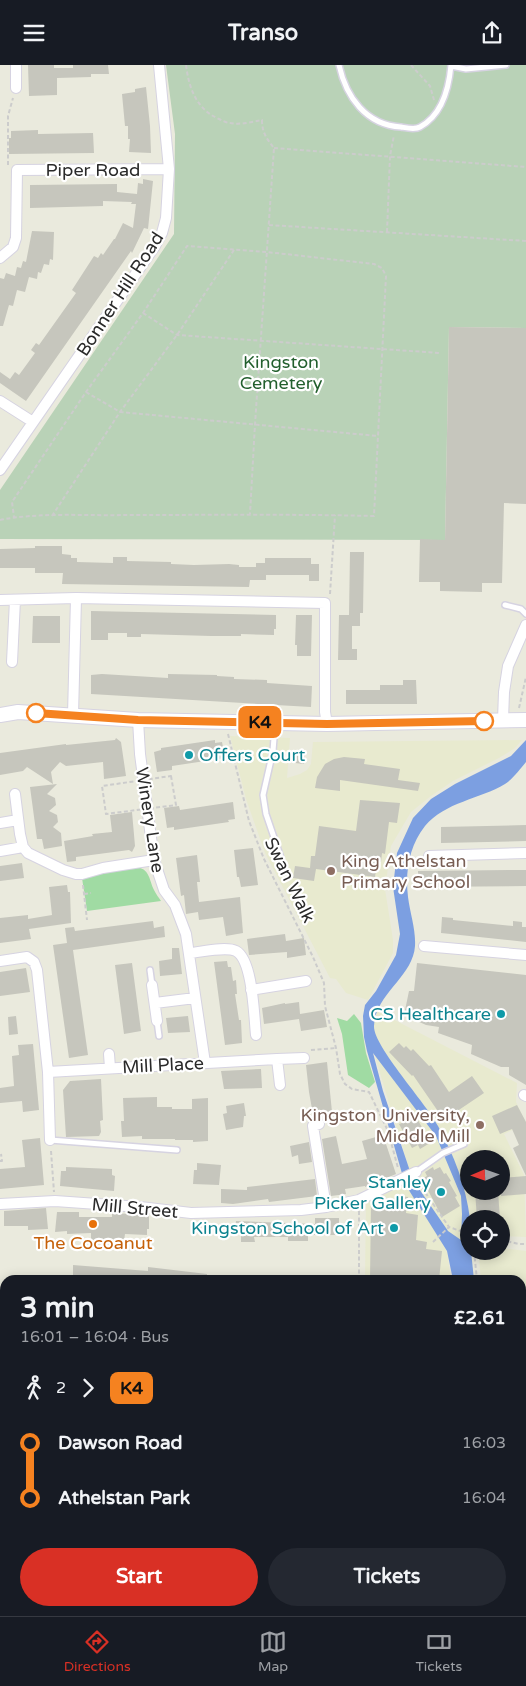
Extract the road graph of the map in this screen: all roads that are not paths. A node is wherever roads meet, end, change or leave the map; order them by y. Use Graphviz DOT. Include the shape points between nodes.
graph roads {
  1 [pos="16,65"];
  2 [pos="159,65"];
  3 [pos="338,65"];
  4 [pos="506,65"];
  5 [pos="451,66"];
  6 [pos="16,89"];
  7 [pos="169,169"];
  8 [pos="0,258"];
  9 [pos="0,401"];
  10 [pos="33,422"];
  11 [pos="0,469"];
  12 [pos="76,598"];
  13 [pos="0,600"];
  14 [pos="15,600"];
  15 [pos="505,605"];
  16 [pos="526,613"];
  17 [pos="526,625"];
  18 [pos="12,662"];
  19 [pos="0,715"];
  20 [pos="73,715"];
  21 [pos="138,720"];
  22 [pos="516,720"];
  23 [pos="275,722"];
  24 [pos="327,724"];
  25 [pos="15,794"];
  26 [pos="18,820"];
  27 [pos="0,823"];
  28 [pos="23,847"];
  29 [pos="0,851"];
  30 [pos="526,853"];
  31 [pos="429,856"];
  32 [pos="281,858"];
  33 [pos="154,860"];
  34 [pos="424,946"];
  35 [pos="190,953"];
  36 [pos="526,955"];
  37 [pos="0,961"];
  38 [pos="150,970"];
  39 [pos="306,981"];
  40 [pos="152,985"];
  41 [pos="251,989"];
  42 [pos="195,998"];
  43 [pos="155,1003"];
  44 [pos="157,1021"];
  45 [pos="256,1035"];
  46 [pos="159,1036"];
  47 [pos="110,1054"];
  48 [pos="304,1057"];
  49 [pos="277,1059"];
  50 [pos="205,1063"];
  51 [pos="110,1068"];
  52 [pos="48,1072"];
  53 [pos="280,1085"];
  54 [pos="319,1124"];
  55 [pos="50,1139"];
  56 [pos="464,1143"];
  57 [pos="177,1150"];
  58 [pos="409,1176"];
  59 [pos="0,1204"];
  60 [pos="326,1207"];
  1 -- 6 [label="street"];
  2 -- 7 [label="street, Bonner Hill Road"];
  3 -- 5 [label="lane" via="350,98 362,112 395,127 418,129 432,119 446,97"];
  4 -- 5 [label="lane" via="466,69"];
  7 -- 8 [label="street, Piper Road" via="12,170 16,239 13,247"];
  7 -- 10 [label="street, Bonner Hill Road" via="162,233"];
  9 -- 10 [label="street"];
  10 -- 11 [label="street, Bonner Hill Road"];
  12 -- 14 [label="street"];
  12 -- 20 [label="street"];
  12 -- 24 [label="street" via="325,603"];
  13 -- 14 [label="street"];
  14 -- 18 [label="street"];
  15 -- 16 [label="lane"];
  17 -- 22 [label="street" via="508,665 504,692"];
  19 -- 20 [label="street"];
  20 -- 21 [label="street"];
  21 -- 23 [label="street"];
  21 -- 33 [label="street, Winery Lane"];
  22 -- 24 [label="street"];
  23 -- 24 [label="street"];
  23 -- 32 [label="lane" via="273,751 263,795"];
  25 -- 26 [label="street"];
  26 -- 27 [label="street"];
  26 -- 28 [label="street"];
  28 -- 29 [label="street"];
  28 -- 33 [label="street" via="28,853 76,874"];
  30 -- 31 [label="street"];
  33 -- 35 [label="street, Winery Lane" via="164,890 181,918"];
  34 -- 36 [label="street"];
  35 -- 41 [label="street" via="235,950 244,958"];
  35 -- 42 [label="street, Winery Lane"];
  37 -- 52 [label="street" via="27,957 34,962"];
  38 -- 40 [label="lane"];
  39 -- 41 [label="street"];
  40 -- 43 [label="street"];
  41 -- 45 [label="street"];
  42 -- 43 [label="street"];
  42 -- 50 [label="street, Winery Lane"];
  43 -- 44 [label="street"];
  44 -- 46 [label="lane"];
  47 -- 51 [label="street"];
  48 -- 49 [label="street, Mill Place"];
  49 -- 50 [label="street, Mill Place"];
  49 -- 53 [label="street"];
  50 -- 51 [label="street, Mill Place"];
  51 -- 52 [label="street, Mill Place"];
  52 -- 55 [label="street"];
  54 -- 60 [label="street" via="314,1126"];
  55 -- 57 [label="lane"];
  56 -- 58 [label="lane, Mill Street"];
  58 -- 60 [label="street, Mill Street" via="359,1200"];
  59 -- 60 [label="street, Mill Street" via="55,1201 191,1213"];
}
